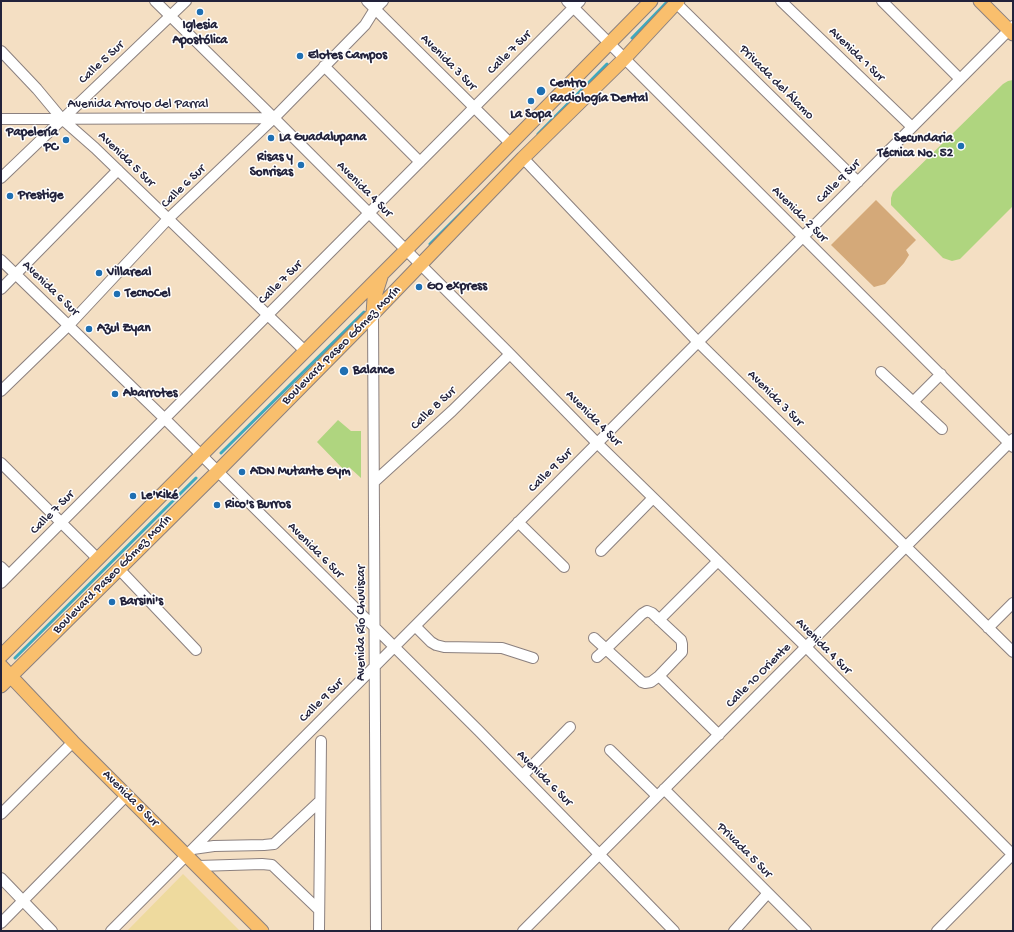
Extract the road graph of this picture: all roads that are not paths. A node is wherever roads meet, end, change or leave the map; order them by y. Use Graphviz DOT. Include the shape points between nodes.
graph roads {
  1 [pos="155,1"];
  2 [pos="186,1"];
  3 [pos="367,1"];
  4 [pos="383,1"];
  5 [pos="652,1"];
  6 [pos="782,1"];
  7 [pos="882,1"];
  8 [pos="980,1"];
  9 [pos="677,2"];
  10 [pos="573,3"];
  11 [pos="375,5"];
  12 [pos="170,17"];
  13 [pos="1012,30"];
  14 [pos="609,44"];
  15 [pos="1,51"];
  16 [pos="624,58"];
  17 [pos="324,66"];
  18 [pos="960,79"];
  19 [pos="474,107"];
  20 [pos="274,118"];
  21 [pos="1,119"];
  22 [pos="62,119"];
  23 [pos="912,127"];
  24 [pos="511,144"];
  25 [pos="523,158"];
  26 [pos="420,162"];
  27 [pos="118,170"];
  28 [pos="1,178"];
  29 [pos="858,182"];
  30 [pos="369,214"];
  31 [pos="168,220"];
  32 [pos="803,237"];
  33 [pos="406,250"];
  34 [pos="1,260"];
  35 [pos="421,265"];
  36 [pos="16,274"];
  37 [pos="382,274"];
  38 [pos="1,289"];
  39 [pos="373,314"];
  40 [pos="268,315"];
  41 [pos="68,326"];
  42 [pos="698,342"];
  43 [pos="305,351"];
  44 [pos="510,354"];
  45 [pos="881,372"];
  46 [pos="941,374"];
  47 [pos="1,391"];
  48 [pos="913,402"];
  49 [pos="165,419"];
  50 [pos="942,430"];
  51 [pos="597,443"];
  52 [pos="1012,443"];
  53 [pos="200,455"];
  54 [pos="1,463"];
  55 [pos="217,472"];
  56 [pos="374,482"];
  57 [pos="653,498"];
  58 [pos="518,522"];
  59 [pos="61,523"];
  60 [pos="906,546"];
  61 [pos="601,550"];
  62 [pos="98,559"];
  63 [pos="718,561"];
  64 [pos="1,567"];
  65 [pos="564,567"];
  66 [pos="119,569"];
  67 [pos="9,575"];
  68 [pos="1,583"];
  69 [pos="1013,604"];
  70 [pos="659,620"];
  71 [pos="416,626"];
  72 [pos="375,628"];
  73 [pos="988,628"];
  74 [pos="594,638"];
  75 [pos="394,647"];
  76 [pos="806,647"];
  77 [pos="606,649"];
  78 [pos="196,650"];
  79 [pos="1013,652"];
  80 [pos="1,656"];
  81 [pos="597,657"];
  82 [pos="533,658"];
  83 [pos="1,666"];
  84 [pos="375,666"];
  85 [pos="11,676"];
  86 [pos="659,676"];
  87 [pos="1,686"];
  88 [pos="570,727"];
  89 [pos="718,735"];
  90 [pos="321,741"];
  91 [pos="73,742"];
  92 [pos="610,750"];
  93 [pos="523,775"];
  94 [pos="661,793"];
  95 [pos="127,796"];
  96 [pos="320,801"];
  97 [pos="1,814"];
  98 [pos="190,852"];
  99 [pos="600,854"];
  100 [pos="1013,854"];
  101 [pos="198,866"];
  102 [pos="1,878"];
  103 [pos="768,893"];
  104 [pos="24,902"];
  105 [pos="319,910"];
  106 [pos="1,923"];
  107 [pos="52,931"];
  108 [pos="111,931"];
  109 [pos="262,931"];
  110 [pos="319,931"];
  111 [pos="376,931"];
  112 [pos="523,931"];
  113 [pos="674,931"];
  114 [pos="734,931"];
  115 [pos="806,931"];
  116 [pos="937,931"];
  1 -- 12 [label="street, Avenida 4 Sur"];
  2 -- 12 [label="street, Calle 5 Sur"];
  3 -- 11 [label="street, Avenida 3 Sur"];
  4 -- 11 [label="street, Calle 6 Sur"];
  5 -- 14 [label="main road, Boulevard Paseo Gómez Morín"];
  6 -- 23 [label="street, Avenida 1 Sur"];
  7 -- 18 [label="street"];
  8 -- 13 [label="main road"];
  9 -- 16 [label="main road, Boulevard Paseo Gómez Morín"];
  9 -- 29 [label="street, Privada del Álamo"];
  10 -- 14 [label="street, Avenida 2 Sur"];
  10 -- 19 [label="street, Calle 7 Sur"];
  11 -- 17 [label="street, Calle 6 Sur" via="365,24"];
  11 -- 19 [label="street, Avenida 3 Sur"];
  12 -- 20 [label="street, Avenida 4 Sur"];
  12 -- 22 [label="street, Calle 5 Sur"];
  13 -- 18 [label="street, Calle 9 Sur"];
  14 -- 16 [label="street, Avenida 2 Sur"];
  14 -- 24 [label="main road, Boulevard Paseo Gómez Morín"];
  15 -- 22 [label="street, Avenida 5 Sur"];
  16 -- 25 [label="main road, Boulevard Paseo Gómez Morín"];
  16 -- 32 [label="street, Avenida 2 Sur"];
  17 -- 20 [label="street, Calle 6 Sur"];
  17 -- 26 [label="street"];
  18 -- 23 [label="street, Calle 9 Sur"];
  19 -- 24 [label="street, Avenida 3 Sur"];
  19 -- 26 [label="street, Calle 7 Sur"];
  20 -- 22 [label="street, Avenida Arroyo del Parral"];
  20 -- 30 [label="street, Avenida 4 Sur"];
  20 -- 31 [label="street, Calle 6 Sur"];
  21 -- 22 [label="street, Avenida Arroyo del Parral"];
  22 -- 27 [label="street, Avenida 5 Sur"];
  22 -- 28 [label="street, Calle 5 Sur"];
  23 -- 29 [label="street, Calle 9 Sur"];
  24 -- 33 [label="main road, Boulevard Paseo Gómez Morín"];
  25 -- 35 [label="main road, Boulevard Paseo Gómez Morín"];
  25 -- 42 [label="street, Avenida 3 Sur"];
  26 -- 30 [label="street, Calle 7 Sur"];
  27 -- 31 [label="street, Avenida 5 Sur"];
  27 -- 36 [label="street"];
  29 -- 32 [label="street, Calle 9 Sur"];
  30 -- 33 [label="street, Avenida 4 Sur"];
  30 -- 40 [label="street, Calle 7 Sur"];
  31 -- 40 [label="street, Avenida 5 Sur"];
  31 -- 41 [label="street, Calle 6 Sur"];
  32 -- 42 [label="street, Calle 9 Sur"];
  32 -- 46 [label="street, Avenida 2 Sur"];
  33 -- 35 [label="street, Avenida 4 Sur"];
  33 -- 37 [label="main road, Boulevard Paseo Gómez Morín"];
  34 -- 36 [label="street, Avenida 6 Sur"];
  35 -- 39 [label="main road, Boulevard Paseo Gómez Morín"];
  35 -- 44 [label="street, Avenida 4 Sur"];
  36 -- 38 [label="street"];
  36 -- 41 [label="street, Avenida 6 Sur"];
  37 -- 39 [label="main road" via="374,299"];
  37 -- 43 [label="main road, Boulevard Paseo Gómez Morín"];
  39 -- 55 [label="main road, Boulevard Paseo Gómez Morín"];
  39 -- 56 [label="street, Avenida Río Chuviscar"];
  40 -- 43 [label="street, Avenida 5 Sur"];
  40 -- 49 [label="street, Calle 7 Sur"];
  41 -- 47 [label="street, Calle 6 Sur"];
  41 -- 49 [label="street, Avenida 6 Sur"];
  42 -- 51 [label="street, Calle 9 Sur"];
  42 -- 60 [label="street, Avenida 3 Sur"];
  43 -- 53 [label="main road, Boulevard Paseo Gómez Morín"];
  44 -- 51 [label="street, Avenida 4 Sur"];
  44 -- 56 [label="street, Calle 8 Sur"];
  45 -- 48 [label="street"];
  46 -- 48 [label="street"];
  46 -- 52 [label="street, Avenida 2 Sur"];
  48 -- 50 [label="street"];
  49 -- 53 [label="street, Avenida 6 Sur"];
  49 -- 59 [label="street, Calle 7 Sur"];
  51 -- 57 [label="street, Avenida 4 Sur"];
  51 -- 58 [label="street, Calle 9 Sur"];
  52 -- 60 [label="street, Calle 10 Oriente"];
  53 -- 55 [label="street, Avenida 6 Sur"];
  53 -- 62 [label="main road, Boulevard Paseo Gómez Morín"];
  54 -- 59 [label="street"];
  55 -- 66 [label="main road, Boulevard Paseo Gómez Morín"];
  55 -- 72 [label="street, Avenida 6 Sur"];
  56 -- 72 [label="street, Avenida Río Chuviscar"];
  57 -- 61 [label="street"];
  57 -- 63 [label="street, Avenida 4 Sur"];
  58 -- 65 [label="street"];
  58 -- 71 [label="street, Calle 9 Sur"];
  59 -- 62 [label="street"];
  59 -- 67 [label="street, Calle 7 Sur"];
  60 -- 73 [label="street, Avenida 3 Sur"];
  60 -- 76 [label="street, Calle 10 Oriente"];
  62 -- 80 [label="main road, Boulevard Paseo Gómez Morín"];
  63 -- 70 [label="street"];
  63 -- 76 [label="street, Avenida 4 Sur"];
  64 -- 67 [label="street"];
  66 -- 78 [label="street"];
  66 -- 85 [label="main road, Boulevard Paseo Gómez Morín"];
  67 -- 68 [label="street, Calle 7 Sur"];
  69 -- 73 [label="street"];
  70 -- 77 [label="street" via="647,611"];
  70 -- 86 [label="street" via="681,640 682,648 679,655"];
  71 -- 75 [label="street, Calle 9 Sur"];
  71 -- 82 [label="street" via="436,645 502,648"];
  72 -- 75 [label="street, Avenida 6 Sur"];
  72 -- 84 [label="street, Avenida Río Chuviscar"];
  73 -- 79 [label="street, Avenida 3 Sur"];
  74 -- 77 [label="street"];
  75 -- 84 [label="street, Calle 9 Sur"];
  75 -- 93 [label="street, Avenida 6 Sur"];
  76 -- 89 [label="street, Calle 10 Oriente"];
  76 -- 100 [label="street, Avenida 4 Sur"];
  77 -- 81 [label="street"];
  77 -- 86 [label="street" via="642,682 651,682"];
  83 -- 85 [label="main road, Avenida 8 Sur"];
  84 -- 98 [label="street, Calle 9 Sur"];
  84 -- 111 [label="street, Avenida Río Chuviscar"];
  85 -- 87 [label="main road, Boulevard Paseo Gómez Morín"];
  85 -- 91 [label="main road, Avenida 8 Sur"];
  86 -- 89 [label="street"];
  88 -- 93 [label="street"];
  89 -- 94 [label="street, Calle 10 Oriente"];
  90 -- 96 [label="street"];
  91 -- 95 [label="main road, Avenida 8 Sur"];
  91 -- 97 [label="street"];
  92 -- 94 [label="street, Privada 5 Sur"];
  93 -- 99 [label="street, Avenida 6 Sur"];
  94 -- 99 [label="street, Calle 10 Oriente"];
  94 -- 103 [label="street, Privada 5 Sur"];
  95 -- 98 [label="main road, Avenida 8 Sur"];
  95 -- 104 [label="street"];
  96 -- 98 [label="street" via="274,844 214,846"];
  96 -- 105 [label="street"];
  98 -- 101 [label="main road, Avenida 8 Sur"];
  98 -- 108 [label="street, Calle 9 Sur"];
  99 -- 112 [label="street, Calle 10 Oriente"];
  99 -- 113 [label="street, Avenida 6 Sur"];
  100 -- 116 [label="street"];
  101 -- 105 [label="street" via="272,865"];
  101 -- 109 [label="main road, Avenida 8 Sur"];
  102 -- 104 [label="street"];
  103 -- 114 [label="street"];
  103 -- 115 [label="street, Privada 5 Sur"];
  104 -- 106 [label="street"];
  104 -- 107 [label="street"];
  105 -- 110 [label="street"];
}
